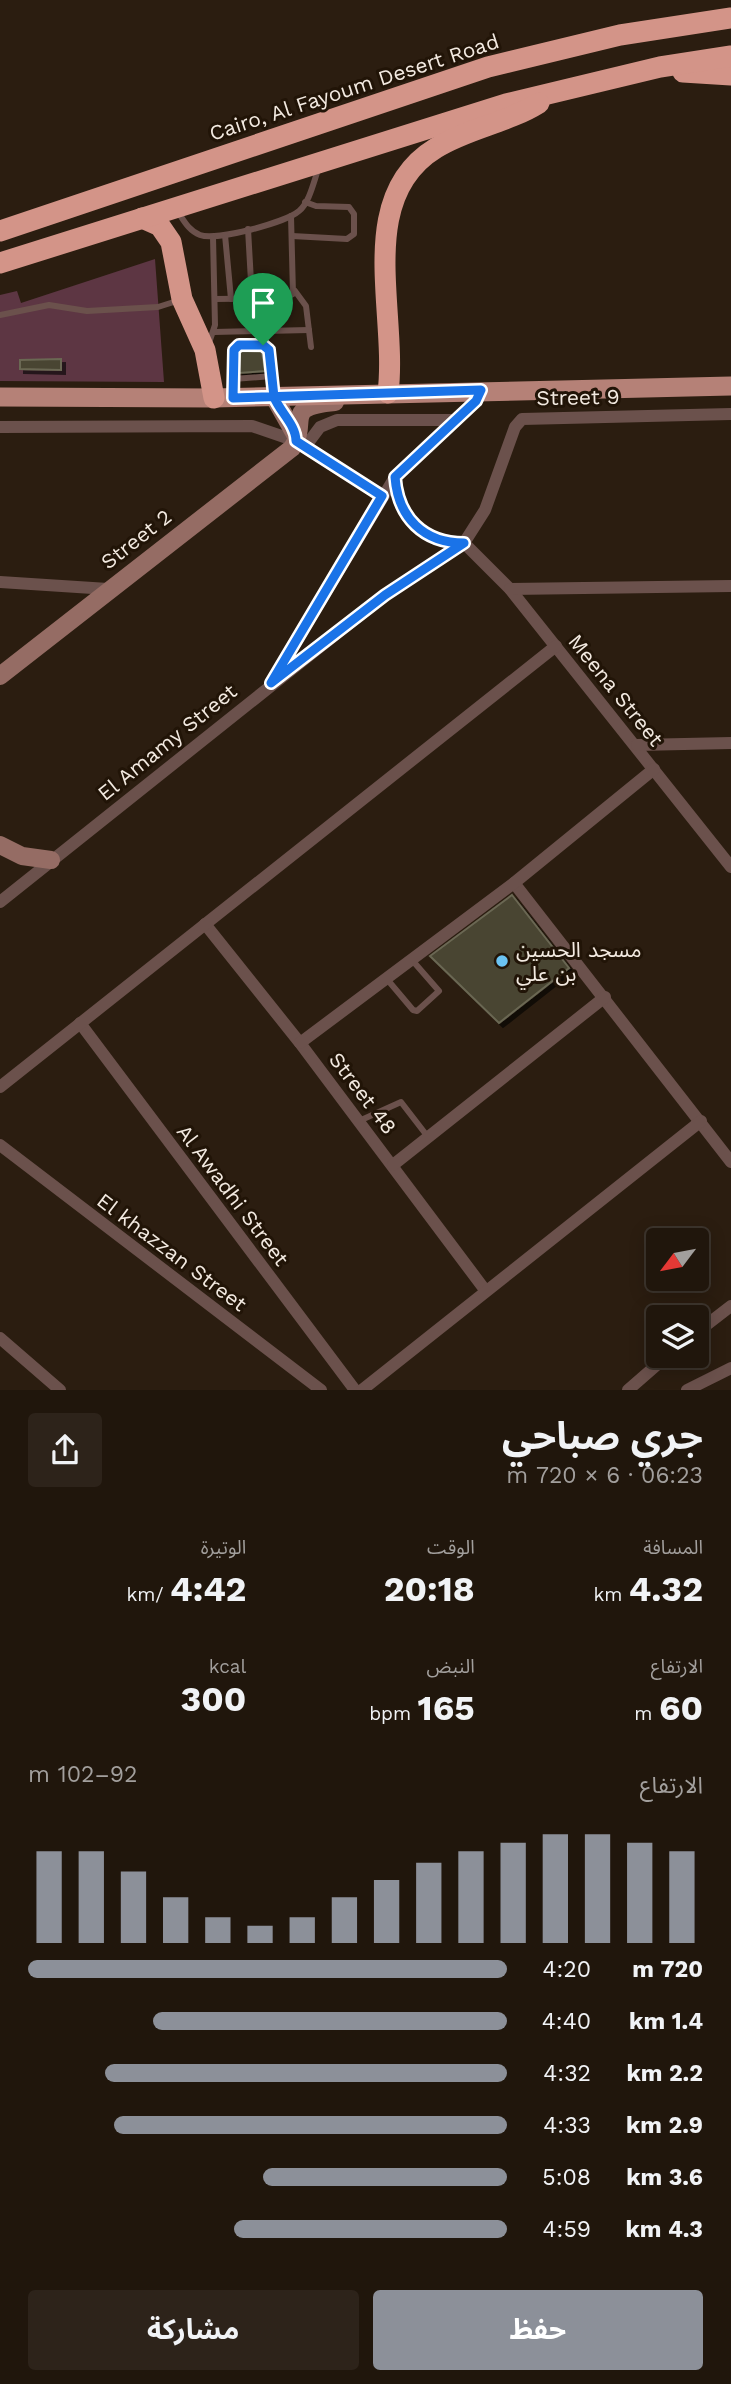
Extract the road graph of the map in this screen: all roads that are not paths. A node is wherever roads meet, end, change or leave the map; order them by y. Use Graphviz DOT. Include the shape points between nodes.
graph roads {
  1 [pos="731,18"];
  2 [pos="731,56"];
  3 [pos="660,67"];
  4 [pos="731,75"];
  5 [pos="551,92"];
  6 [pos="322,160"];
  7 [pos="305,202"];
  8 [pos="175,207"];
  9 [pos="291,216"];
  10 [pos="142,218"];
  11 [pos="248,229"];
  12 [pos="0,231"];
  13 [pos="225,235"];
  14 [pos="292,236"];
  15 [pos="213,237"];
  16 [pos="0,263"];
  17 [pos="295,291"];
  18 [pos="181,299"];
  19 [pos="215,299"];
  20 [pos="231,299"];
  21 [pos="252,299"];
  22 [pos="0,315"];
  23 [pos="309,330"];
  24 [pos="209,341"];
  25 [pos="311,347"];
  26 [pos="272,376"];
  27 [pos="731,386"];
  28 [pos="481,390"];
  29 [pos="227,391"];
  30 [pos="388,393"];
  31 [pos="349,394"];
  32 [pos="0,397"];
  33 [pos="274,397"];
  34 [pos="731,414"];
  35 [pos="454,420"];
  36 [pos="0,427"];
  37 [pos="299,441"];
  38 [pos="395,477"];
  39 [pos="382,496"];
  40 [pos="464,543"];
  41 [pos="0,582"];
  42 [pos="731,586"];
  43 [pos="108,589"];
  44 [pos="510,589"];
  45 [pos="556,646"];
  46 [pos="0,676"];
  47 [pos="271,683"];
  48 [pos="731,743"];
  49 [pos="637,745"];
  50 [pos="654,769"];
  51 [pos="0,845"];
  52 [pos="51,860"];
  53 [pos="731,867"];
  54 [pos="514,883"];
  55 [pos="0,902"];
  56 [pos="205,924"];
  57 [pos="412,959"];
  58 [pos="386,978"];
  59 [pos="605,997"];
  60 [pos="80,1023"];
  61 [pos="300,1043"];
  62 [pos="0,1087"];
  63 [pos="359,1121"];
  64 [pos="701,1121"];
  65 [pos="428,1137"];
  66 [pos="0,1145"];
  67 [pos="731,1162"];
  68 [pos="393,1165"];
  69 [pos="485,1290"];
  70 [pos="731,1306"];
  71 [pos="709,1323"];
  72 [pos="0,1338"];
  73 [pos="653,1368"];
  74 [pos="731,1368"];
  75 [pos="306,1379"];
  76 [pos="60,1390"];
  77 [pos="298,1390"];
  78 [pos="321,1390"];
  79 [pos="355,1390"];
  80 [pos="362,1390"];
  81 [pos="628,1390"];
  82 [pos="687,1390"];
  1 -- 12 [label="highway, Cairo, Al Fayoum Desert Road" via="620,35 488,67"];
  2 -- 3 [label="highway"];
  3 -- 4 [label="highway"];
  3 -- 5 [label="highway"];
  5 -- 6 [label="highway"];
  5 -- 30 [label="highway" via="512,118 437,148 418,162 395,193 385,233 392,343"];
  6 -- 7 [label="lane"];
  6 -- 8 [label="highway"];
  7 -- 9 [label="lane"];
  7 -- 14 [label="lane" via="349,206 354,214 354,234 347,239"];
  8 -- 10 [label="highway"];
  8 -- 15 [label="lane" via="190,229"];
  9 -- 11 [label="lane"];
  9 -- 14 [label="lane"];
  10 -- 16 [label="highway"];
  10 -- 18 [label="highway" via="160,226 168,236"];
  11 -- 13 [label="lane"];
  11 -- 21 [label="lane"];
  13 -- 15 [label="lane"];
  13 -- 20 [label="lane"];
  14 -- 17 [label="lane"];
  15 -- 19 [label="lane"];
  17 -- 21 [label="lane" via="284,298"];
  17 -- 23 [label="lane" via="304,301"];
  18 -- 22 [label="lane" via="158,307 87,311 44,305"];
  18 -- 24 [label="highway"];
  19 -- 20 [label="lane"];
  19 -- 24 [label="lane"];
  20 -- 21 [label="lane"];
  23 -- 24 [label="lane"];
  23 -- 25 [label="lane"];
  24 -- 29 [label="highway"];
  26 -- 29 [label="lane"];
  26 -- 29 [label="lane" via="269,350 263,345 241,345 234,350 236,368"];
  26 -- 33 [label="lane"];
  27 -- 28 [label="main road"];
  28 -- 30 [label="main road"];
  28 -- 35 [label="street" via="476,401"];
  29 -- 32 [label="main road"];
  29 -- 33 [label="main road"];
  30 -- 31 [label="main road"];
  31 -- 33 [label="main road"];
  31 -- 37 [label="street, Street 2" via="298,415"];
  33 -- 37 [label="street"];
  34 -- 40 [label="street, Street 9" via="526,417 514,427 485,510"];
  35 -- 37 [label="street" via="337,420"];
  35 -- 38 [label="street"];
  36 -- 37 [label="street" via="230,424 274,431"];
  37 -- 39 [label="street"];
  37 -- 43 [label="street, Street 2"];
  38 -- 39 [label="street"];
  38 -- 40 [label="street" via="400,505 415,526 438,540"];
  39 -- 47 [label="street"];
  40 -- 44 [label="street, Meena Street"];
  40 -- 47 [label="street, El Amamy Street" via="385,595"];
  41 -- 43 [label="street"];
  42 -- 44 [label="street"];
  43 -- 46 [label="street, Street 2"];
  44 -- 45 [label="street, Meena Street"];
  45 -- 49 [label="street, Meena Street"];
  45 -- 56 [label="street"];
  47 -- 52 [label="street, El Amamy Street"];
  48 -- 49 [label="street"];
  49 -- 50 [label="street, Meena Street"];
  50 -- 53 [label="street, Meena Street"];
  50 -- 54 [label="street"];
  51 -- 52 [label="street" via="22,856"];
  52 -- 55 [label="street, El Amamy Street"];
  54 -- 57 [label="street"];
  54 -- 59 [label="street"];
  56 -- 60 [label="street"];
  56 -- 61 [label="street, Street 48"];
  57 -- 58 [label="street"];
  57 -- 58 [label="lane" via="439,991 417,1010"];
  58 -- 61 [label="street"];
  59 -- 64 [label="street"];
  59 -- 65 [label="street"];
  60 -- 62 [label="street"];
  60 -- 79 [label="street, Al Awadhi Street"];
  61 -- 63 [label="street, Street 48"];
  63 -- 65 [label="lane" via="401,1101"];
  63 -- 68 [label="street, Street 48"];
  64 -- 67 [label="street"];
  64 -- 69 [label="street"];
  65 -- 68 [label="street"];
  66 -- 75 [label="street, El khazzan Street"];
  68 -- 69 [label="street, Street 48"];
  69 -- 80 [label="street"];
  70 -- 71 [label="street"];
  72 -- 76 [label="street"];
  73 -- 81 [label="street"];
  74 -- 82 [label="street"];
  75 -- 77 [label="street"];
  75 -- 78 [label="street, El khazzan Street"];
}
